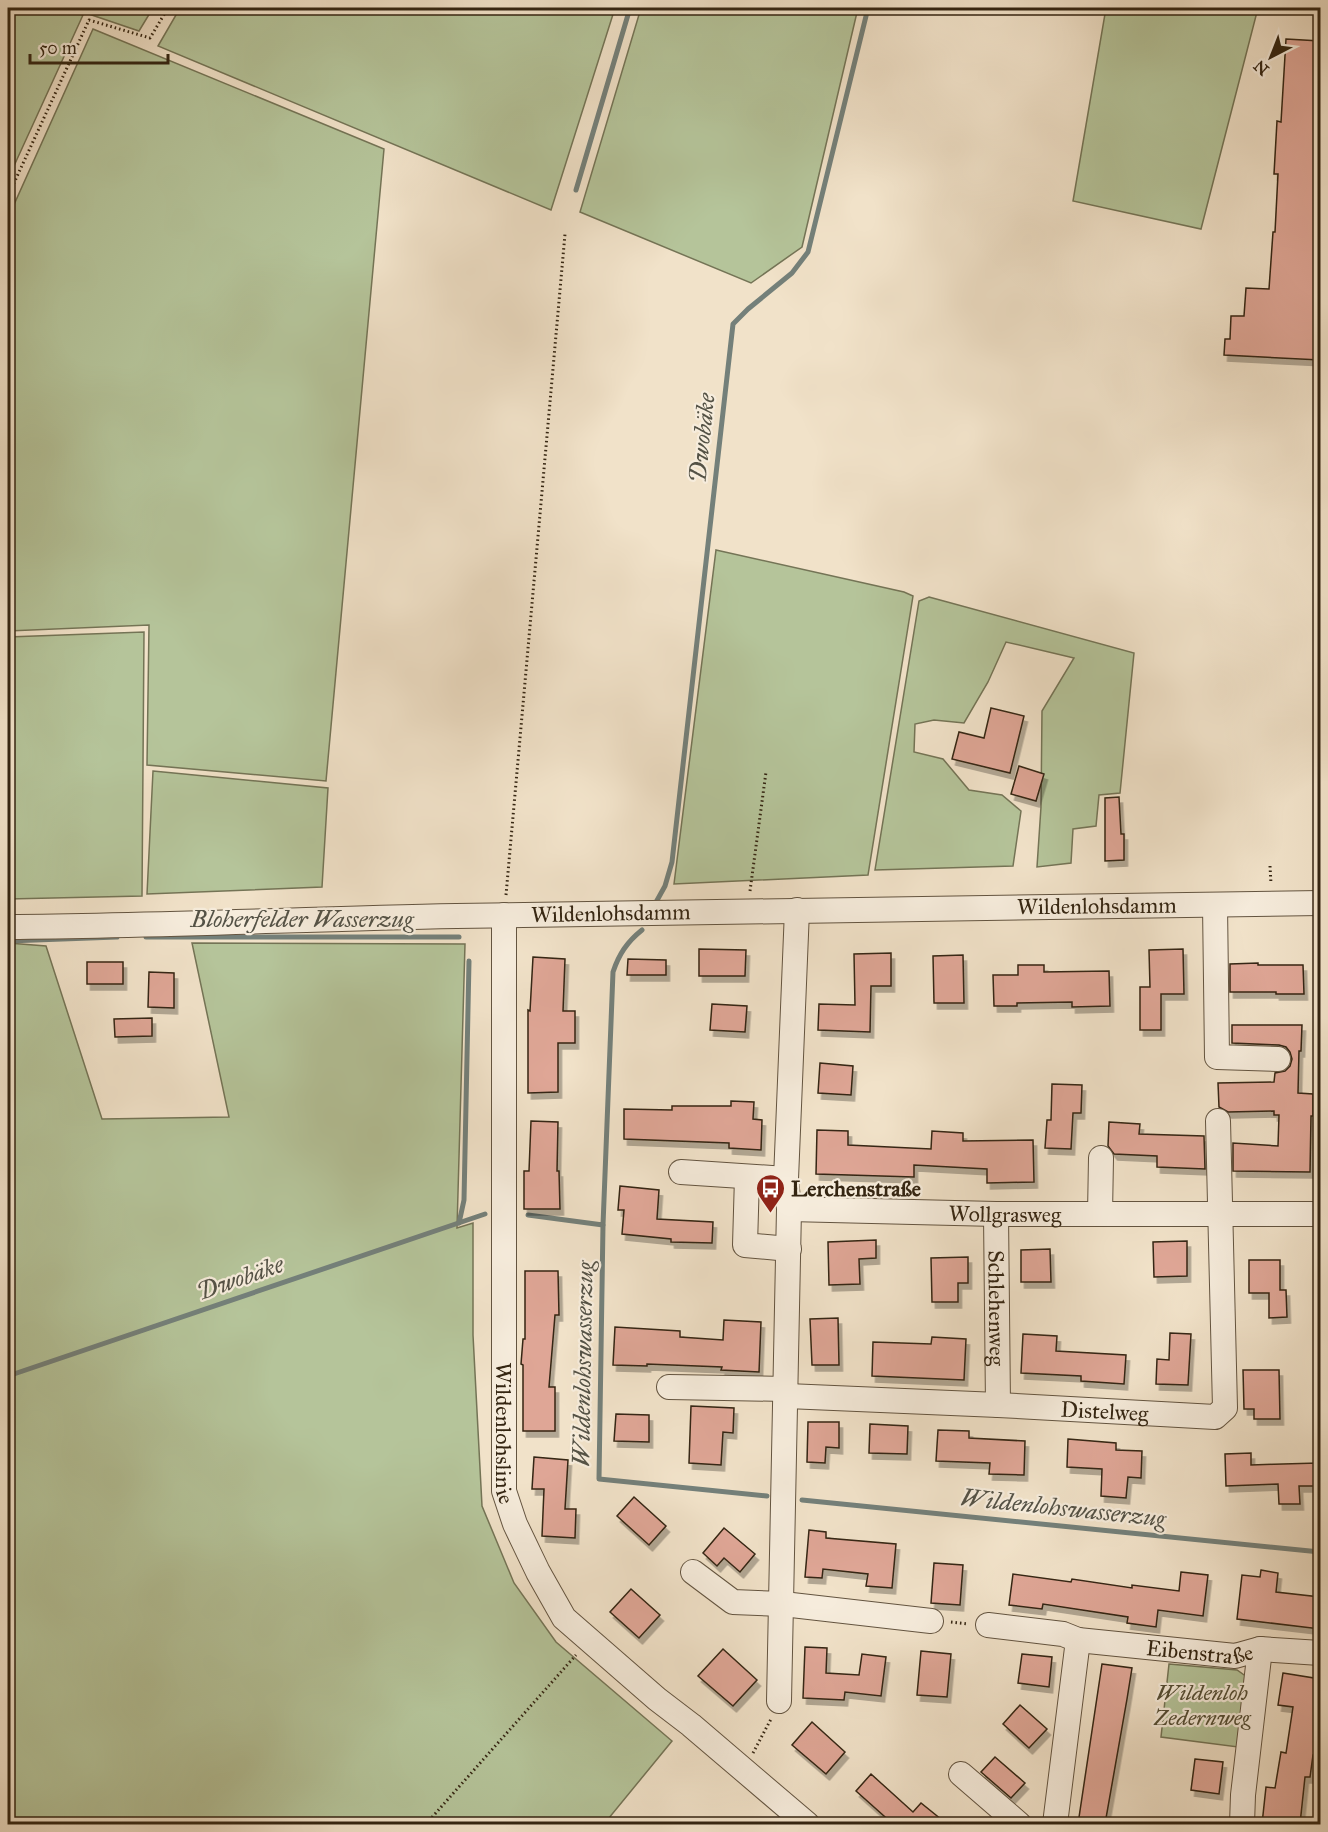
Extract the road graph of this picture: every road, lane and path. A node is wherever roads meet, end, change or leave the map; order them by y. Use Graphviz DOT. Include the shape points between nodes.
graph roads {
  1 [pos="168,8"];
  2 [pos="8,196"];
  3 [pos="565,234"];
  4 [pos="766,772"];
  5 [pos="1320,903"];
  6 [pos="1215,905"];
  7 [pos="747,910"];
  8 [pos="797,910"];
  9 [pos="504,915"];
  10 [pos="8,927"];
  11 [pos="1278,1059"];
  12 [pos="1218,1121"];
  13 [pos="1101,1158"];
  14 [pos="681,1172"];
  15 [pos="747,1177"];
  16 [pos="786,1179"];
  17 [pos="789,1209"];
  18 [pos="996,1214"];
  19 [pos="1100,1214"];
  20 [pos="1221,1214"];
  21 [pos="1320,1214"];
  22 [pos="789,1250"];
  23 [pos="669,1387"];
  24 [pos="786,1392"];
  25 [pos="998,1405"];
  26 [pos="693,1572"];
  27 [pos="783,1604"];
  28 [pos="931,1621"];
  29 [pos="988,1625"];
  30 [pos="1078,1640"];
  31 [pos="589,1641"];
  32 [pos="1260,1649"];
  33 [pos="1320,1653"];
  34 [pos="779,1701"];
  35 [pos="755,1751"];
  36 [pos="961,1774"];
  37 [pos="426,1824"];
  38 [pos="807,1824"];
  39 [pos="1019,1824"];
  40 [pos="1055,1824"];
  41 [pos="1242,1824"];
  1 -- 2 [label="path" via="150,38 89,20"];
  3 -- 9 [label="path"];
  4 -- 7 [label="path"];
  5 -- 6 [label="street, Wildenlohsdamm"];
  6 -- 8 [label="street, Wildenlohsdamm"];
  6 -- 11 [label="street" via="1217,1057"];
  7 -- 8 [label="street, Wildenlohsdamm"];
  7 -- 9 [label="street, Wildenlohsdamm"];
  8 -- 16 [label="street"];
  9 -- 10 [label="street, Wildenlohsdamm"];
  9 -- 31 [label="street, Wildenlohslinie" via="504,1491 514,1524 564,1618"];
  12 -- 20 [label="street"];
  13 -- 19 [label="street"];
  14 -- 15 [label="street"];
  15 -- 16 [label="street"];
  15 -- 22 [label="street" via="745,1245"];
  16 -- 17 [label="street"];
  17 -- 18 [label="street, Wollgrasweg"];
  17 -- 22 [label="street"];
  18 -- 19 [label="street, Wollgrasweg"];
  18 -- 25 [label="street, Schlehenweg"];
  19 -- 20 [label="street, Wollgrasweg"];
  20 -- 21 [label="street, Wollgrasweg"];
  20 -- 25 [label="street, Distelweg" via="1225,1408 1215,1417"];
  22 -- 24 [label="street"];
  23 -- 24 [label="street"];
  24 -- 25 [label="street, Distelweg"];
  24 -- 27 [label="street"];
  26 -- 27 [label="street" via="733,1602"];
  27 -- 28 [label="street"];
  27 -- 34 [label="street"];
  28 -- 29 [label="path"];
  29 -- 30 [label="street, Eibenstraße" via="1063,1634"];
  30 -- 32 [label="street, Eibenstraße" via="1235,1656"];
  30 -- 40 [label="street"];
  31 -- 37 [label="path"];
  31 -- 38 [label="street, Wildenlohslinie"];
  32 -- 33 [label="street, Eibenstraße"];
  32 -- 41 [label="street"];
  34 -- 35 [label="path"];
  36 -- 39 [label="street"];
}
